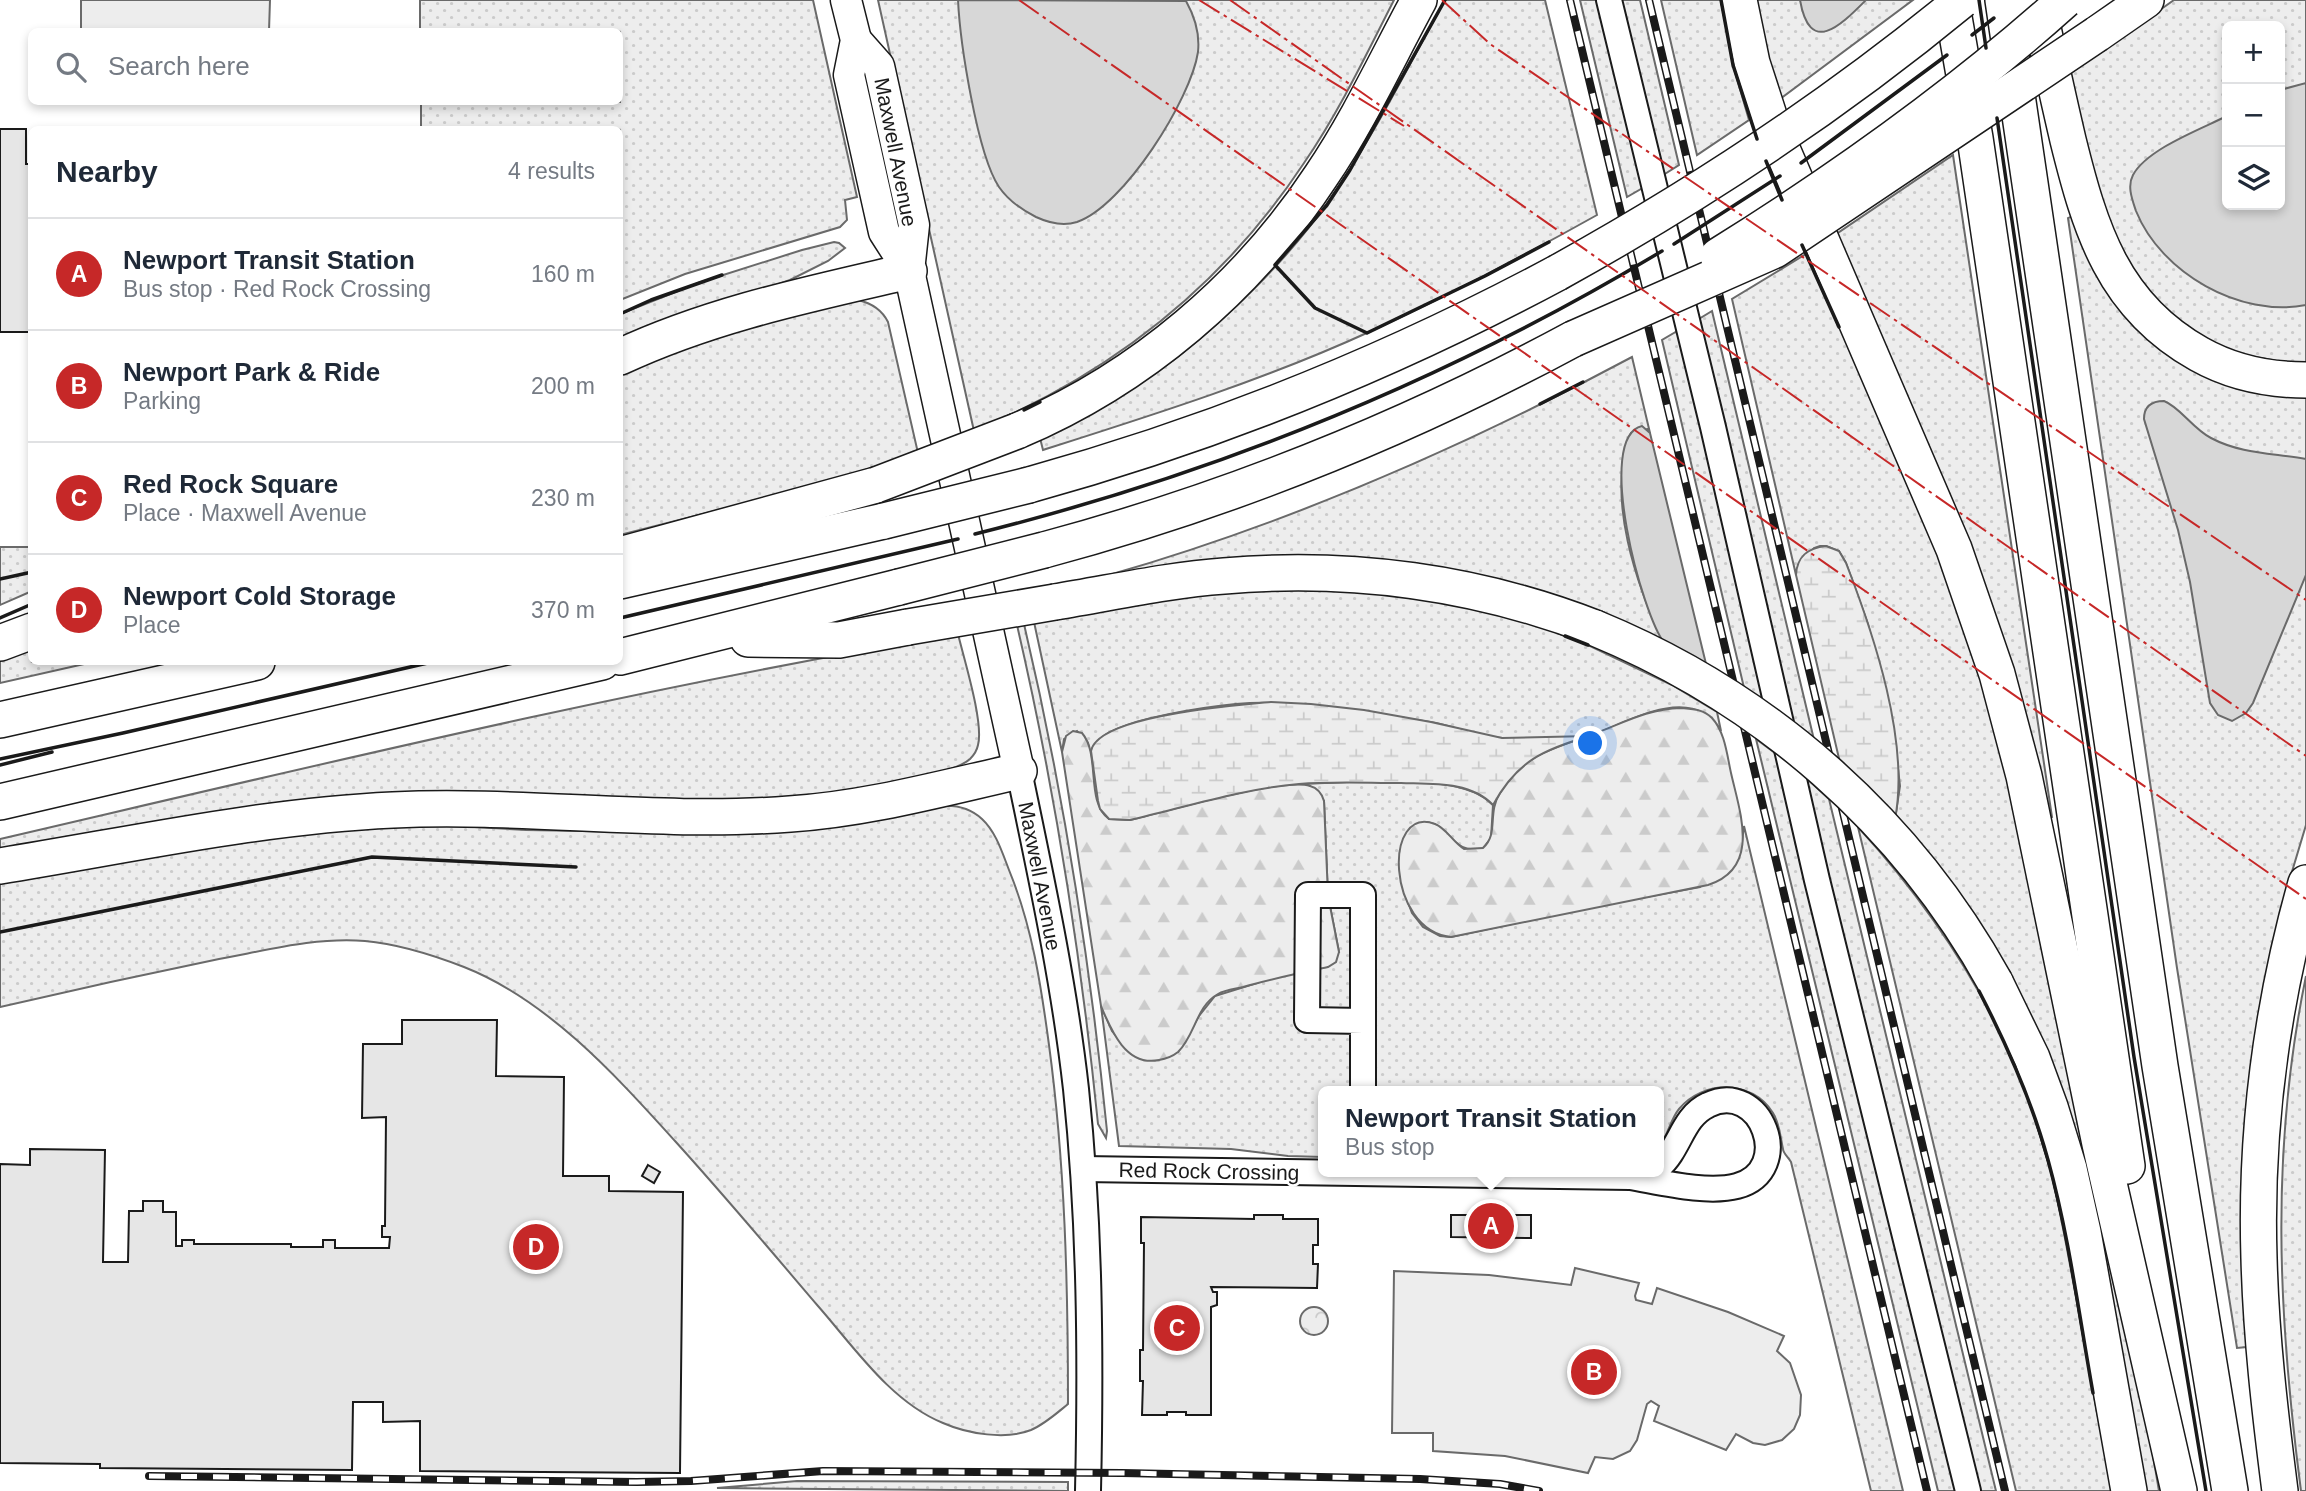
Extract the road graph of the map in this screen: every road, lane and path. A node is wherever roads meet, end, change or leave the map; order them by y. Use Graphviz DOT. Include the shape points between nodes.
graph roads {
  1 [pos="846,0"];
  2 [pos="1419,0"];
  3 [pos="1609,0"];
  4 [pos="1740,0"];
  5 [pos="1951,0"];
  6 [pos="1962,0"];
  7 [pos="2003,0"];
  8 [pos="2037,0"];
  9 [pos="2065,0"];
  10 [pos="2146,0"];
  11 [pos="909,271"];
  12 [pos="1573,339"];
  13 [pos="623,356"];
  14 [pos="2306,380"];
  15 [pos="623,554"];
  16 [pos="623,580"];
  17 [pos="28,632"];
  18 [pos="703,638"];
  19 [pos="0,643"];
  20 [pos="623,656"];
  21 [pos="236,665"];
  22 [pos="589,665"];
  23 [pos="0,720"];
  24 [pos="1019,771"];
  25 [pos="0,802"];
  26 [pos="0,866"];
  27 [pos="2306,883"];
  28 [pos="1363,1021"];
  29 [pos="1363,1086"];
  30 [pos="1664,1161"];
  31 [pos="1083,1169"];
  32 [pos="1318,1172"];
  33 [pos="1651,1177"];
  34 [pos="1088,1491"];
  35 [pos="1968,1491"];
  36 [pos="2129,1491"];
  37 [pos="2180,1491"];
  38 [pos="2230,1491"];
  39 [pos="2280,1491"];
  1 -- 11 [label="main road, Maxwell Avenue" via="856,40 849,75 884,232"];
  2 -- 15 [label="highway, bridge" via="1356,119 1287,223 1195,319 1135,365 1082,400 1017,431 876,485"];
  3 -- 35 [label="street" via="1817,880"];
  4 -- 37 [label="highway" via="1752,63 1777,139 1950,538 2000,685 2024,776 2100,1144"];
  5 -- 37 [label="highway"];
  6 -- 16 [label="highway, bridge" via="1863,78 1663,213 1557,273 1407,348 1308,391 1183,438 1029,485"];
  7 -- 38 [label="highway" via="2160,1066"];
  8 -- 14 [label="highway" via="2088,213 2105,257 2124,288 2157,325 2206,357 2261,376"];
  9 -- 12 [label="highway, bridge" via="1967,82 1839,177 1701,266"];
  10 -- 12 [label="highway, bridge" via="1775,250"];
  11 -- 13 [label="highway" via="748,309"];
  11 -- 24 [label="main road, Maxwell Avenue"];
  12 -- 18 [label="highway, bridge" via="1312,461 1181,509 1044,550"];
  17 -- 19 [label="highway"];
  18 -- 20 [label="highway"];
  18 -- 36 [label="highway, bridge" via="839,640 1223,576 1341,573 1418,581 1516,602 1595,628 1713,687 1763,720 1861,803 1918,866 1995,982 2032,1058 2067,1162"];
  21 -- 23 [label="highway"];
  22 -- 25 [label="highway"];
  24 -- 26 [label="highway" via="884,801 799,814 392,810 271,821"];
  24 -- 31 [label="street, Maxwell Avenue" via="1063,995"];
  27 -- 39 [label="highway" via="2272,1043 2259,1208 2262,1325"];
  28 -- 28 [label="street" via="1363,895 1308,895 1307,1020"];
  28 -- 29 [label="street"];
  30 -- 33 [label="street, Red Rock Crossing" via="1692,1117 1716,1102 1748,1108 1766,1131 1766,1159 1753,1176 1738,1185 1683,1186"];
  31 -- 32 [label="street, Red Rock Crossing"];
  31 -- 34 [label="street, Maxwell Avenue" via="1090,1311"];
}
